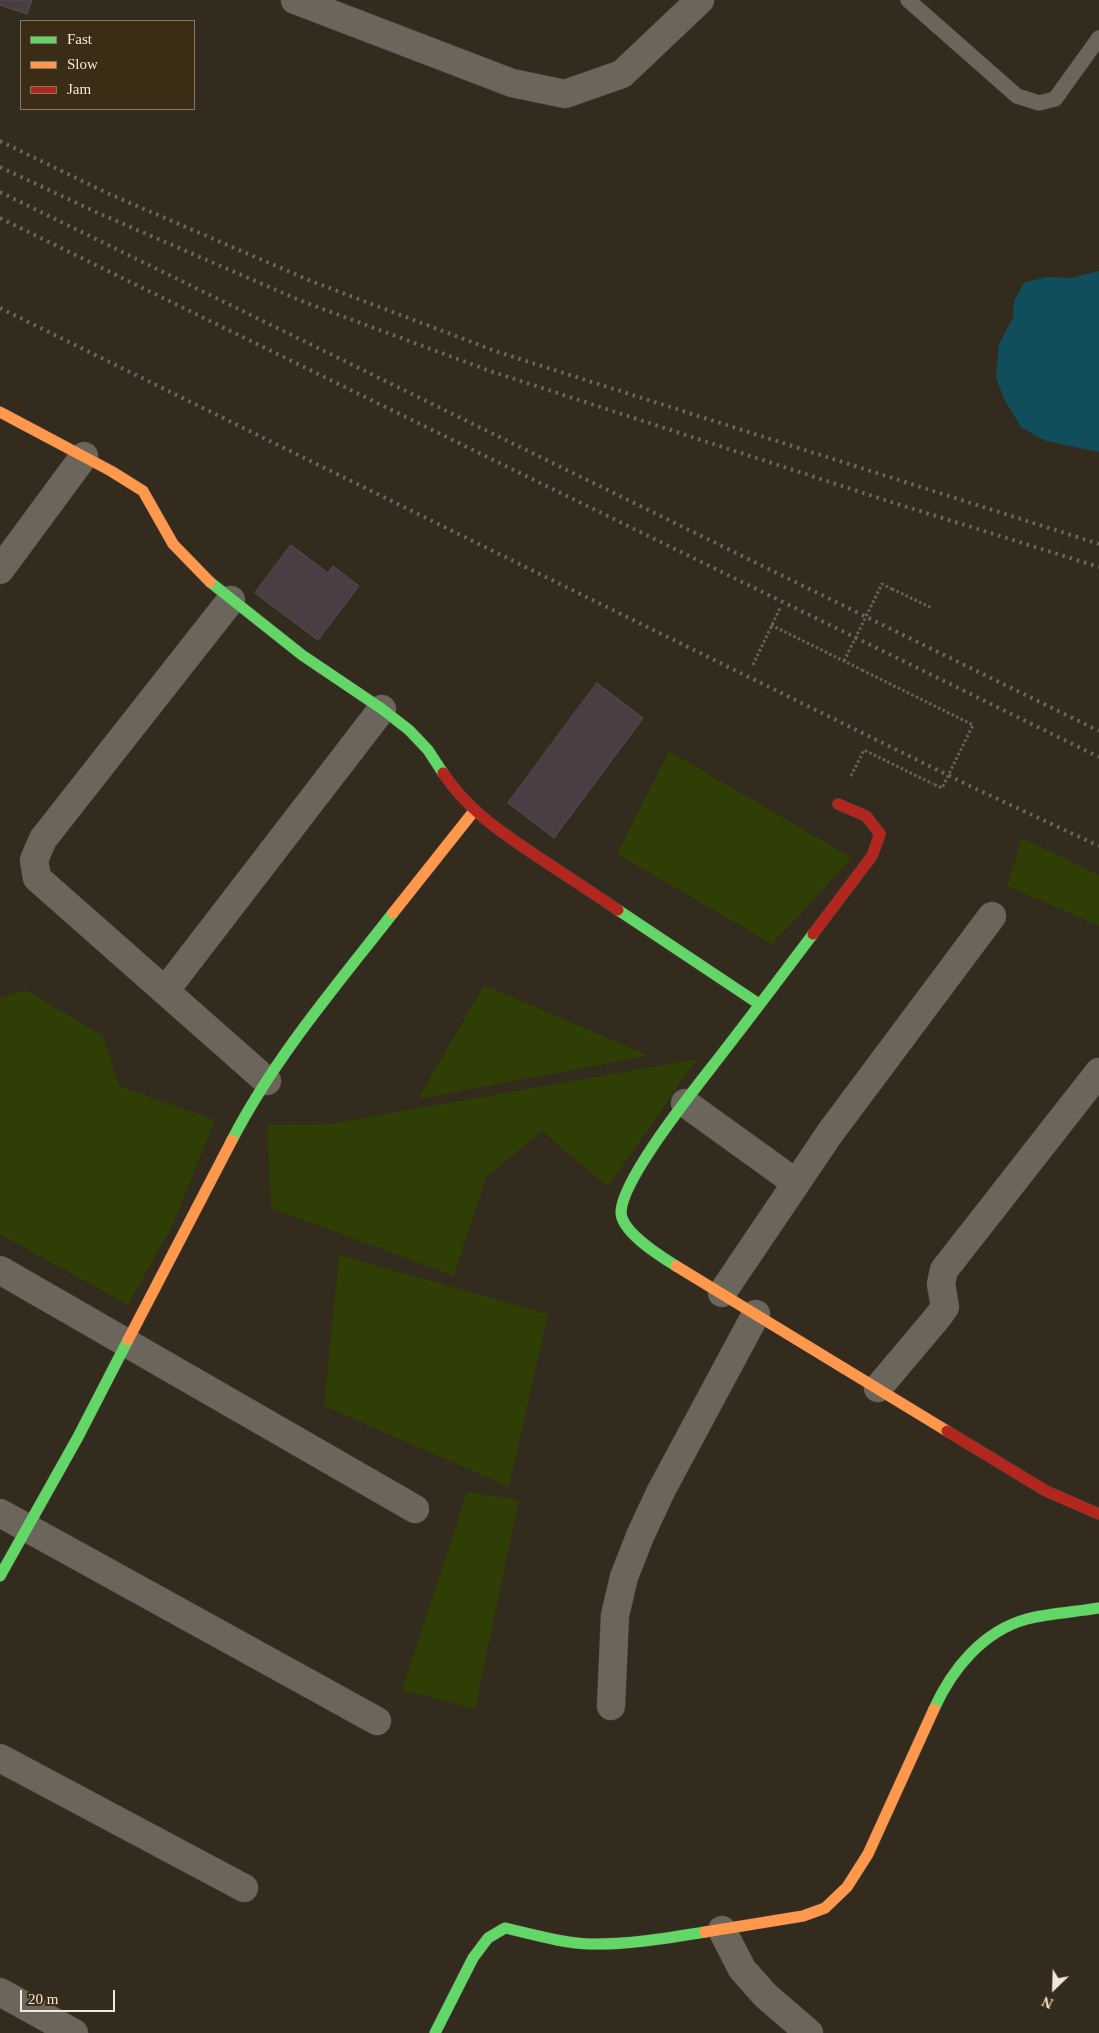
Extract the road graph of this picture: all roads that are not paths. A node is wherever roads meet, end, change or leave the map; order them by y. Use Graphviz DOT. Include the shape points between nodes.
graph roads {
  1 [pos="295,0"];
  2 [pos="700,0"];
  3 [pos="908,0"];
  4 [pos="1099,38"];
  5 [pos="0,412"];
  6 [pos="84,456"];
  7 [pos="0,570"];
  8 [pos="231,600"];
  9 [pos="382,709"];
  10 [pos="838,804"];
  11 [pos="474,811"];
  12 [pos="992,916"];
  13 [pos="165,991"];
  14 [pos="759,1004"];
  15 [pos="1099,1072"];
  16 [pos="267,1081"];
  17 [pos="686,1103"];
  18 [pos="796,1184"];
  19 [pos="0,1270"];
  20 [pos="722,1293"];
  21 [pos="756,1314"];
  22 [pos="126,1342"];
  23 [pos="878,1388"];
  24 [pos="415,1509"];
  25 [pos="0,1513"];
  26 [pos="1099,1514"];
  27 [pos="27,1528"];
  28 [pos="0,1576"];
  29 [pos="1099,1608"];
  30 [pos="611,1706"];
  31 [pos="377,1721"];
  32 [pos="0,1758"];
  33 [pos="244,1888"];
  34 [pos="722,1930"];
  35 [pos="0,1992"];
  36 [pos="74,2033"];
  37 [pos="435,2033"];
  38 [pos="809,2033"];
  1 -- 2 [label="street" via="512,83 565,94 622,74"];
  3 -- 4 [label="lane" via="1017,96 1039,103 1055,99"];
  5 -- 6 [label="street"];
  6 -- 7 [label="street"];
  6 -- 8 [label="street" via="143,491 173,544 202,576"];
  8 -- 9 [label="street"];
  8 -- 13 [label="street" via="43,839 34,860 37,878"];
  9 -- 11 [label="street" via="428,750 452,786"];
  9 -- 13 [label="street"];
  10 -- 14 [label="street" via="866,816 880,834 872,856"];
  11 -- 14 [label="street"];
  11 -- 16 [label="street" via="303,1027"];
  12 -- 18 [label="street" via="830,1133"];
  13 -- 16 [label="street"];
  14 -- 17 [label="street"];
  15 -- 23 [label="street" via="944,1270 941,1284 944,1307"];
  16 -- 22 [label="street" via="247,1112"];
  17 -- 18 [label="street"];
  17 -- 20 [label="street" via="647,1156 626,1192 621,1213 631,1234 668,1261"];
  18 -- 20 [label="street"];
  19 -- 22 [label="street"];
  20 -- 21 [label="street"];
  21 -- 23 [label="street"];
  21 -- 30 [label="street" via="662,1491 624,1576 615,1615"];
  22 -- 24 [label="street"];
  22 -- 27 [label="street"];
  23 -- 26 [label="street" via="1046,1491"];
  25 -- 27 [label="street"];
  27 -- 28 [label="street"];
  27 -- 31 [label="street"];
  29 -- 34 [label="street" via="1027,1619 997,1632 974,1650 954,1673 938,1700 868,1854 847,1886 825,1908 803,1916"];
  32 -- 33 [label="street"];
  34 -- 37 [label="street" via="654,1940 588,1944 505,1928 490,1937 477,1954"];
  34 -- 38 [label="street" via="742,1969 765,1996"];
  35 -- 36 [label="street"];
}
